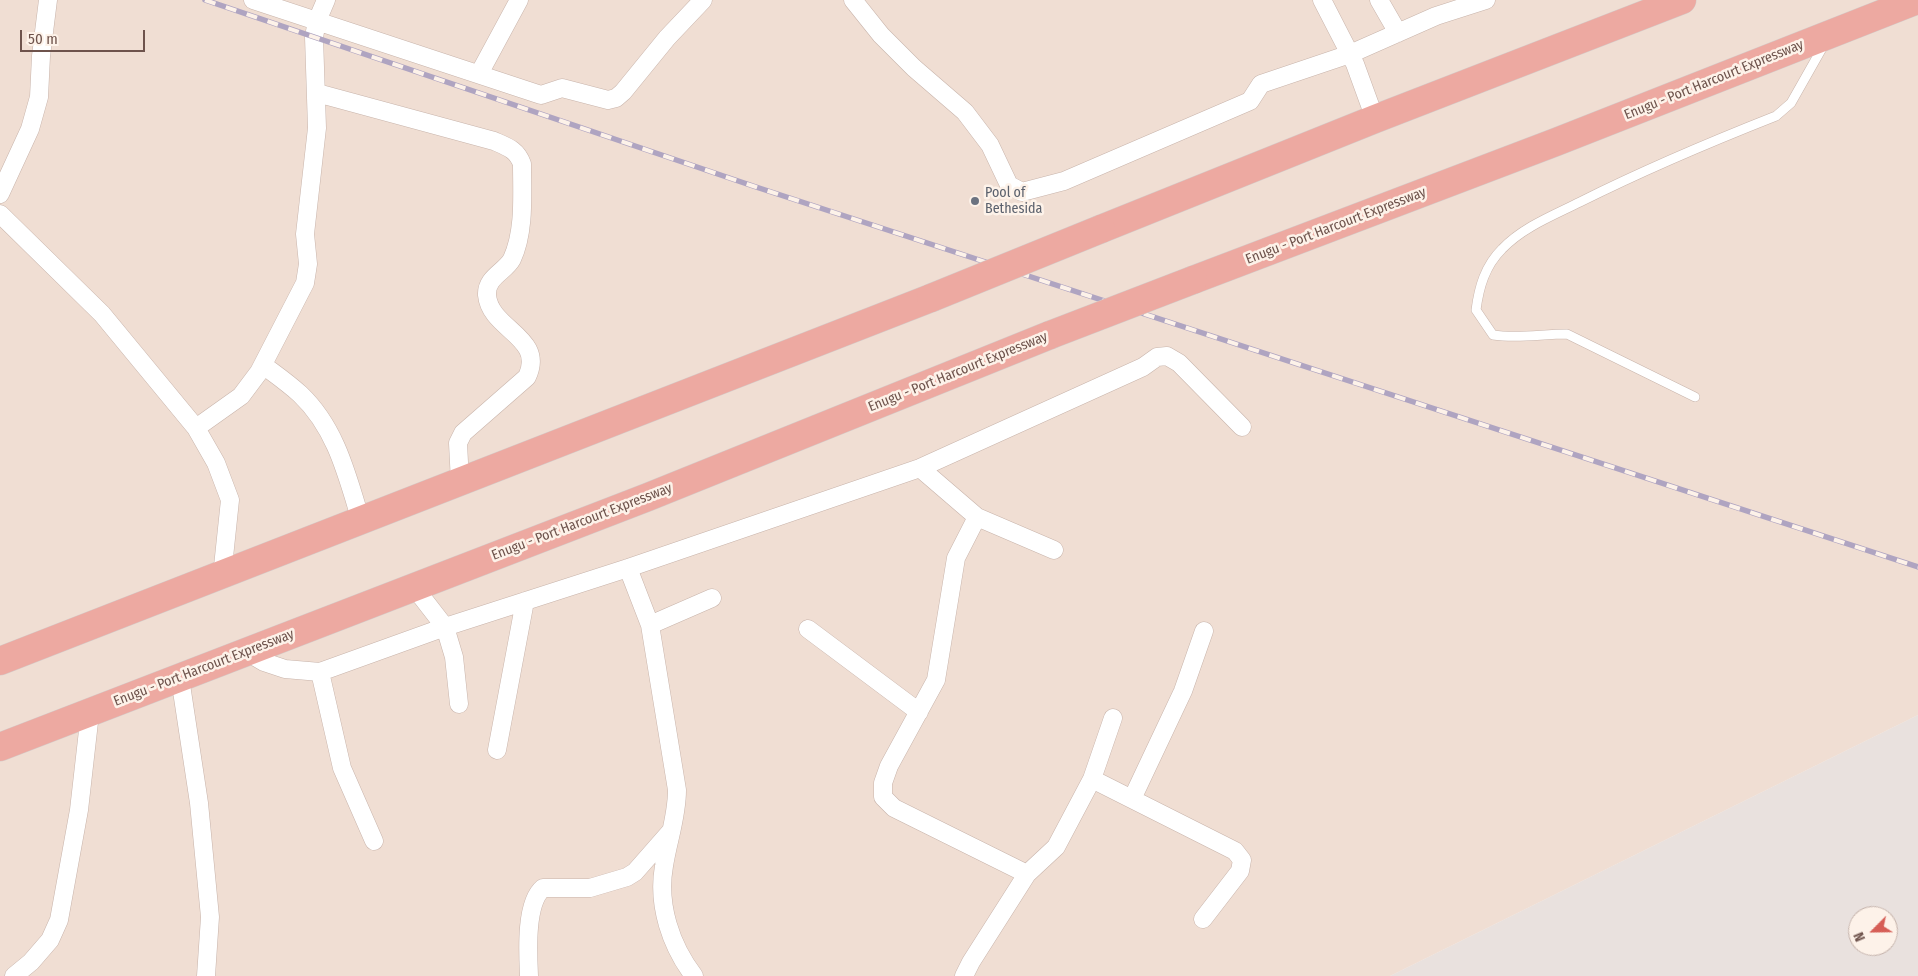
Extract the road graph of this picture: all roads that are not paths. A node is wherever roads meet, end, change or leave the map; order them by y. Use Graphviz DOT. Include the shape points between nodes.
graph roads {
  1 [pos="48,0"];
  2 [pos="255,0"];
  3 [pos="326,0"];
  4 [pos="520,0"];
  5 [pos="704,0"];
  6 [pos="853,0"];
  7 [pos="1322,0"];
  8 [pos="1379,0"];
  9 [pos="1486,0"];
  10 [pos="1682,0"];
  11 [pos="1917,0"];
  12 [pos="317,21"];
  13 [pos="1398,33"];
  14 [pos="1830,34"];
  15 [pos="1350,54"];
  16 [pos="479,74"];
  17 [pos="317,93"];
  18 [pos="1375,119"];
  19 [pos="6,165"];
  20 [pos="0,194"];
  21 [pos="0,214"];
  22 [pos="263,365"];
  23 [pos="1695,397"];
  24 [pos="1242,427"];
  25 [pos="196,428"];
  26 [pos="920,468"];
  27 [pos="460,482"];
  28 [pos="977,517"];
  29 [pos="362,521"];
  30 [pos="1054,550"];
  31 [pos="628,568"];
  32 [pos="222,576"];
  33 [pos="414,587"];
  34 [pos="712,598"];
  35 [pos="525,601"];
  36 [pos="650,625"];
  37 [pos="445,627"];
  38 [pos="808,629"];
  39 [pos="1204,630"];
  40 [pos="246,652"];
  41 [pos="0,661"];
  42 [pos="320,672"];
  43 [pos="180,678"];
  44 [pos="459,704"];
  45 [pos="919,712"];
  46 [pos="90,713"];
  47 [pos="1112,718"];
  48 [pos="0,747"];
  49 [pos="497,750"];
  50 [pos="1092,779"];
  51 [pos="1132,799"];
  52 [pos="674,829"];
  53 [pos="374,842"];
  54 [pos="1027,874"];
  55 [pos="1203,919"];
  56 [pos="14,976"];
  57 [pos="206,976"];
  58 [pos="529,976"];
  59 [pos="694,976"];
  60 [pos="964,976"];
  1 -- 19 [label="street" via="39,97 30,129"];
  2 -- 12 [label="street"];
  3 -- 12 [label="street"];
  4 -- 16 [label="street"];
  5 -- 16 [label="street" via="616,98 608,100 562,88 541,95"];
  6 -- 15 [label="street" via="881,35 965,112 990,145 1009,185 1022,192 1064,181 1250,101 1261,84"];
  7 -- 15 [label="street"];
  8 -- 13 [label="street"];
  9 -- 13 [label="street" via="1436,16"];
  10 -- 18 [label="highway"];
  11 -- 14 [label="highway, Enugu - Port Harcourt Expressway"];
  12 -- 16 [label="street"];
  12 -- 17 [label="street" via="313,64"];
  13 -- 15 [label="street"];
  14 -- 23 [label="lane" via="1802,87 1776,116 1630,177 1531,226 1502,248 1479,286 1476,310 1493,335 1516,339 1567,334"];
  14 -- 33 [label="highway, Enugu - Port Harcourt Expressway, bridge" via="1050,335 648,497"];
  15 -- 18 [label="street"];
  17 -- 22 [label="street" via="317,128 305,234 308,264 305,283"];
  17 -- 27 [label="street" via="494,141 518,154 522,164 520,231 512,260 494,278 487,296 491,308 527,347 532,356 532,366 527,377 464,433 458,443"];
  18 -- 27 [label="highway, bridge" via="931,298"];
  19 -- 20 [label="street"];
  21 -- 25 [label="street" via="102,314"];
  22 -- 25 [label="street" via="241,396"];
  22 -- 29 [label="street" via="300,394 319,416 338,446"];
  24 -- 26 [label="street" via="1179,363 1167,356 1156,358 1143,367"];
  25 -- 32 [label="street" via="216,463 230,500"];
  26 -- 28 [label="street"];
  26 -- 31 [label="street"];
  27 -- 29 [label="highway"];
  28 -- 30 [label="street"];
  28 -- 45 [label="street" via="956,558 936,680"];
  29 -- 32 [label="highway"];
  31 -- 35 [label="street"];
  31 -- 36 [label="street"];
  32 -- 41 [label="highway"];
  33 -- 37 [label="street"];
  33 -- 40 [label="highway, Enugu - Port Harcourt Expressway"];
  34 -- 36 [label="street"];
  35 -- 37 [label="street"];
  35 -- 49 [label="street"];
  36 -- 52 [label="street" via="677,790"];
  37 -- 42 [label="street"];
  37 -- 44 [label="street" via="454,657"];
  38 -- 45 [label="street"];
  39 -- 51 [label="street" via="1184,692"];
  40 -- 42 [label="street" via="285,669"];
  40 -- 43 [label="highway, Enugu - Port Harcourt Expressway"];
  42 -- 53 [label="street" via="342,768"];
  43 -- 46 [label="highway, Enugu - Port Harcourt Expressway"];
  43 -- 57 [label="street" via="199,803 210,917"];
  45 -- 54 [label="street" via="889,766 883,782 883,797 894,808"];
  46 -- 48 [label="highway, Enugu - Port Harcourt Expressway"];
  46 -- 56 [label="street" via="79,810 59,920 50,940 32,962"];
  47 -- 50 [label="street"];
  50 -- 51 [label="street"];
  50 -- 54 [label="street" via="1056,847"];
  51 -- 55 [label="street" via="1235,851 1242,860 1240,871"];
  52 -- 58 [label="street" via="627,877 590,888 543,888 536,894 529,942"];
  52 -- 59 [label="street" via="663,869 662,897 669,929 680,956"];
  54 -- 60 [label="street"];
}
